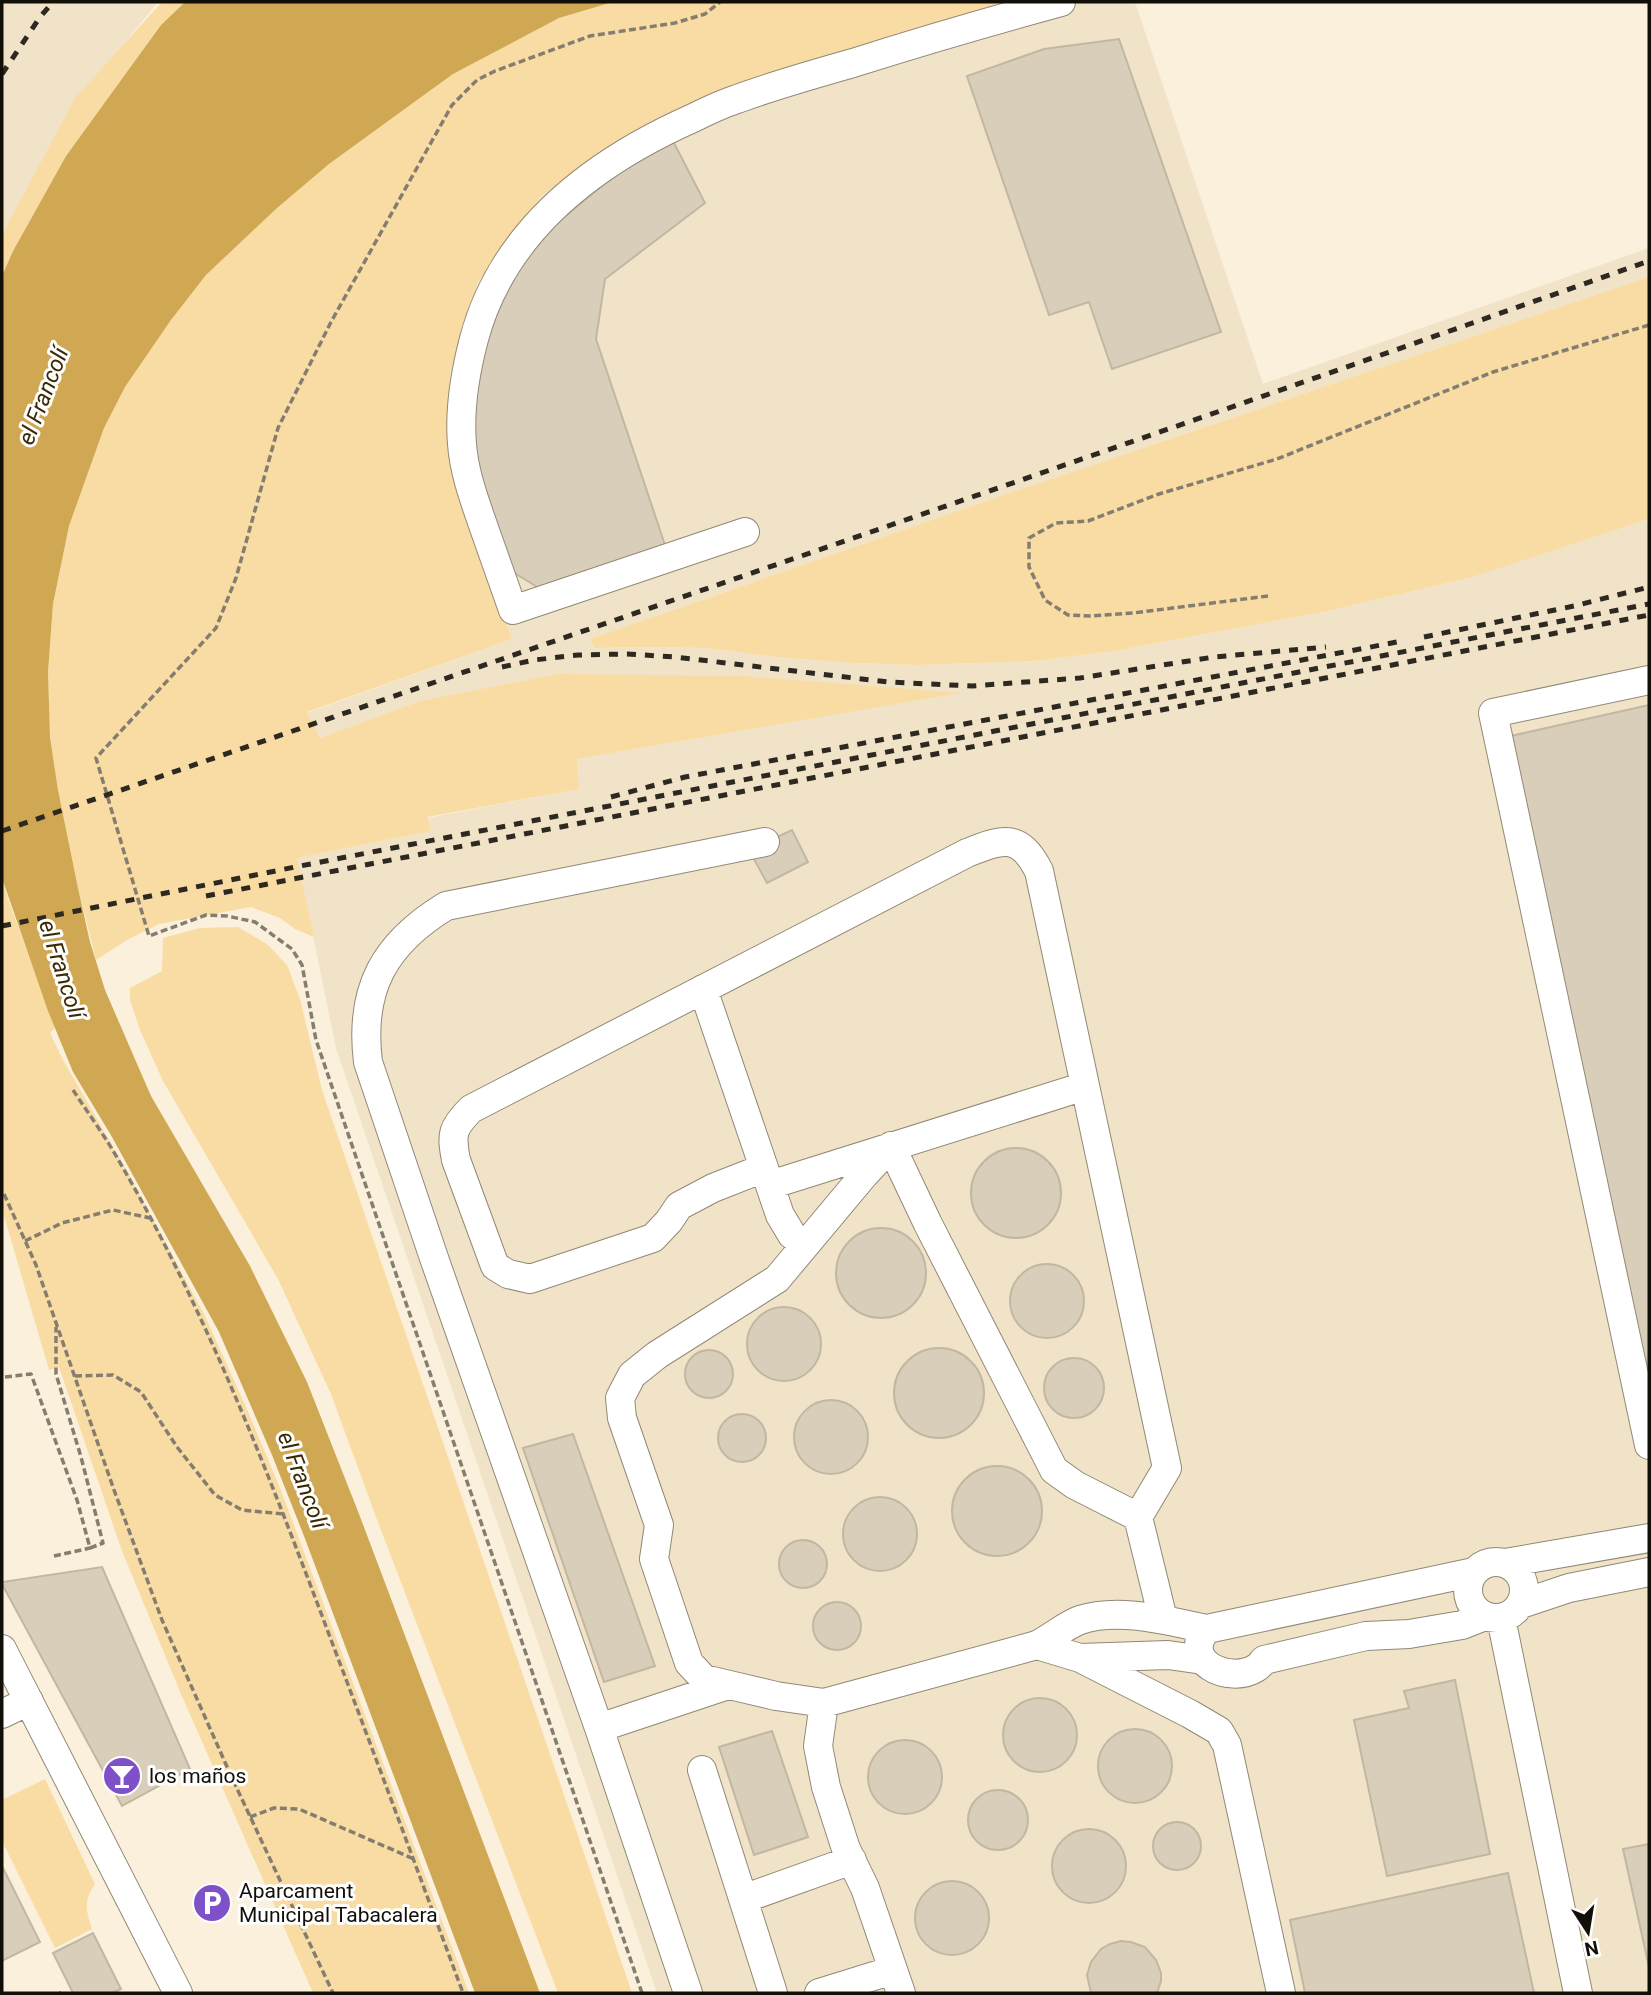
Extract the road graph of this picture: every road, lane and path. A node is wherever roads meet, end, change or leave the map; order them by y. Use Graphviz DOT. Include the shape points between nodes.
graph roads {
  1 [pos="720,2"];
  2 [pos="1061,2"];
  3 [pos="1649,325"];
  4 [pos="745,532"];
  5 [pos="1268,596"];
  6 [pos="1649,680"];
  7 [pos="765,842"];
  8 [pos="703,989"];
  9 [pos="1085,1086"];
  10 [pos="72,1090"];
  11 [pos="891,1146"];
  12 [pos="767,1177"];
  13 [pos="4,1194"];
  14 [pos="150,1218"];
  15 [pos="25,1241"];
  16 [pos="806,1244"];
  17 [pos="55,1322"];
  18 [pos="75,1376"];
  19 [pos="5,1377"];
  20 [pos="1649,1445"];
  21 [pos="284,1514"];
  22 [pos="1138,1517"];
  23 [pos="1649,1538"];
  24 [pos="90,1548"];
  25 [pos="54,1556"];
  26 [pos="1505,1563"];
  27 [pos="1474,1572"];
  28 [pos="1649,1572"];
  29 [pos="1502,1613"];
  30 [pos="1163,1619"];
  31 [pos="1207,1629"];
  32 [pos="1037,1646"];
  33 [pos="2,1649"];
  34 [pos="1080,1658"];
  35 [pos="1203,1660"];
  36 [pos="728,1685"];
  37 [pos="29,1701"];
  38 [pos="824,1703"];
  39 [pos="2,1714"];
  40 [pos="599,1728"];
  41 [pos="702,1770"];
  42 [pos="250,1817"];
  43 [pos="414,1860"];
  44 [pos="852,1860"];
  45 [pos="743,1899"];
  46 [pos="897,1982"];
  47 [pos="178,1993"];
  48 [pos="333,1993"];
  49 [pos="463,1993"];
  50 [pos="642,1993"];
  51 [pos="688,1993"];
  52 [pos="773,1993"];
  53 [pos="819,1993"];
  54 [pos="1281,1993"];
  55 [pos="1578,1993"];
  1 -- 50 [label="path" via="705,14 590,36 495,71 477,80 452,105 331,322 278,428 236,578 216,628 96,758 149,936 206,915 236,918 255,922 292,949 302,965 316,1040"];
  2 -- 4 [label="street" via="734,100 663,131 585,179 547,213 491,292 467,364 462,444 468,481 513,610"];
  3 -- 5 [label="path" via="1493,372 1277,459 1158,494 1088,521 1056,523 1029,538 1029,567 1045,600 1068,615 1092,617"];
  6 -- 20 [label="street" via="1493,713"];
  7 -- 40 [label="street" via="446,906 393,949 371,997 365,1038 368,1062"];
  8 -- 9 [label="street" via="967,853 999,841 1016,844 1031,855 1039,871"];
  8 -- 12 [label="street"];
  8 -- 12 [label="street" via="471,1109 457,1123 452,1142 456,1160 495,1266 530,1279 653,1238 679,1206 713,1188"];
  9 -- 11 [label="street"];
  9 -- 22 [label="street" via="1167,1468"];
  10 -- 14 [label="path"];
  11 -- 12 [label="street"];
  11 -- 16 [label="street"];
  11 -- 22 [label="street" via="1054,1469 1074,1485"];
  12 -- 16 [label="street" via="780,1215 792,1235"];
  13 -- 15 [label="path"];
  14 -- 15 [label="path" via="113,1210 62,1223"];
  14 -- 21 [label="path" via="233,1390"];
  15 -- 17 [label="path"];
  16 -- 36 [label="street" via="778,1279 657,1354 632,1376 620,1398 622,1418 659,1525 654,1559 689,1663 704,1679"];
  17 -- 18 [label="path"];
  17 -- 24 [label="path" via="56,1374 103,1543"];
  18 -- 21 [label="path" via="113,1375 141,1391 215,1495 242,1510"];
  18 -- 42 [label="path" via="162,1620"];
  19 -- 24 [label="path" via="30,1374"];
  21 -- 43 [label="path"];
  22 -- 30 [label="street"];
  23 -- 26 [label="street"];
  24 -- 25 [label="path"];
  26 -- 27 [label="street" via="1488,1563"];
  26 -- 29 [label="street" via="1516,1569 1525,1592"];
  27 -- 29 [label="street" via="1469,1581 1473,1606"];
  27 -- 31 [label="street"];
  28 -- 29 [label="street" via="1569,1588"];
  29 -- 35 [label="street" via="1409,1634 1366,1636 1265,1660 1239,1673 1212,1669"];
  29 -- 55 [label="street"];
  30 -- 31 [label="street"];
  30 -- 32 [label="street" via="1109,1616 1080,1620"];
  31 -- 35 [label="street" via="1200,1637"];
  32 -- 34 [label="street"];
  32 -- 38 [label="street"];
  33 -- 37 [label="street"];
  34 -- 35 [label="street" via="1168,1655"];
  34 -- 54 [label="street" via="1219,1731 1227,1745"];
  36 -- 38 [label="street"];
  36 -- 40 [label="street"];
  37 -- 39 [label="street"];
  37 -- 47 [label="street"];
  38 -- 44 [label="street" via="818,1746 826,1787"];
  40 -- 51 [label="street"];
  41 -- 45 [label="street"];
  42 -- 43 [label="path" via="274,1808 299,1810"];
  42 -- 48 [label="path"];
  43 -- 49 [label="path"];
  44 -- 45 [label="street"];
  44 -- 46 [label="street"];
  45 -- 52 [label="street"];
  46 -- 53 [label="street"];
}
